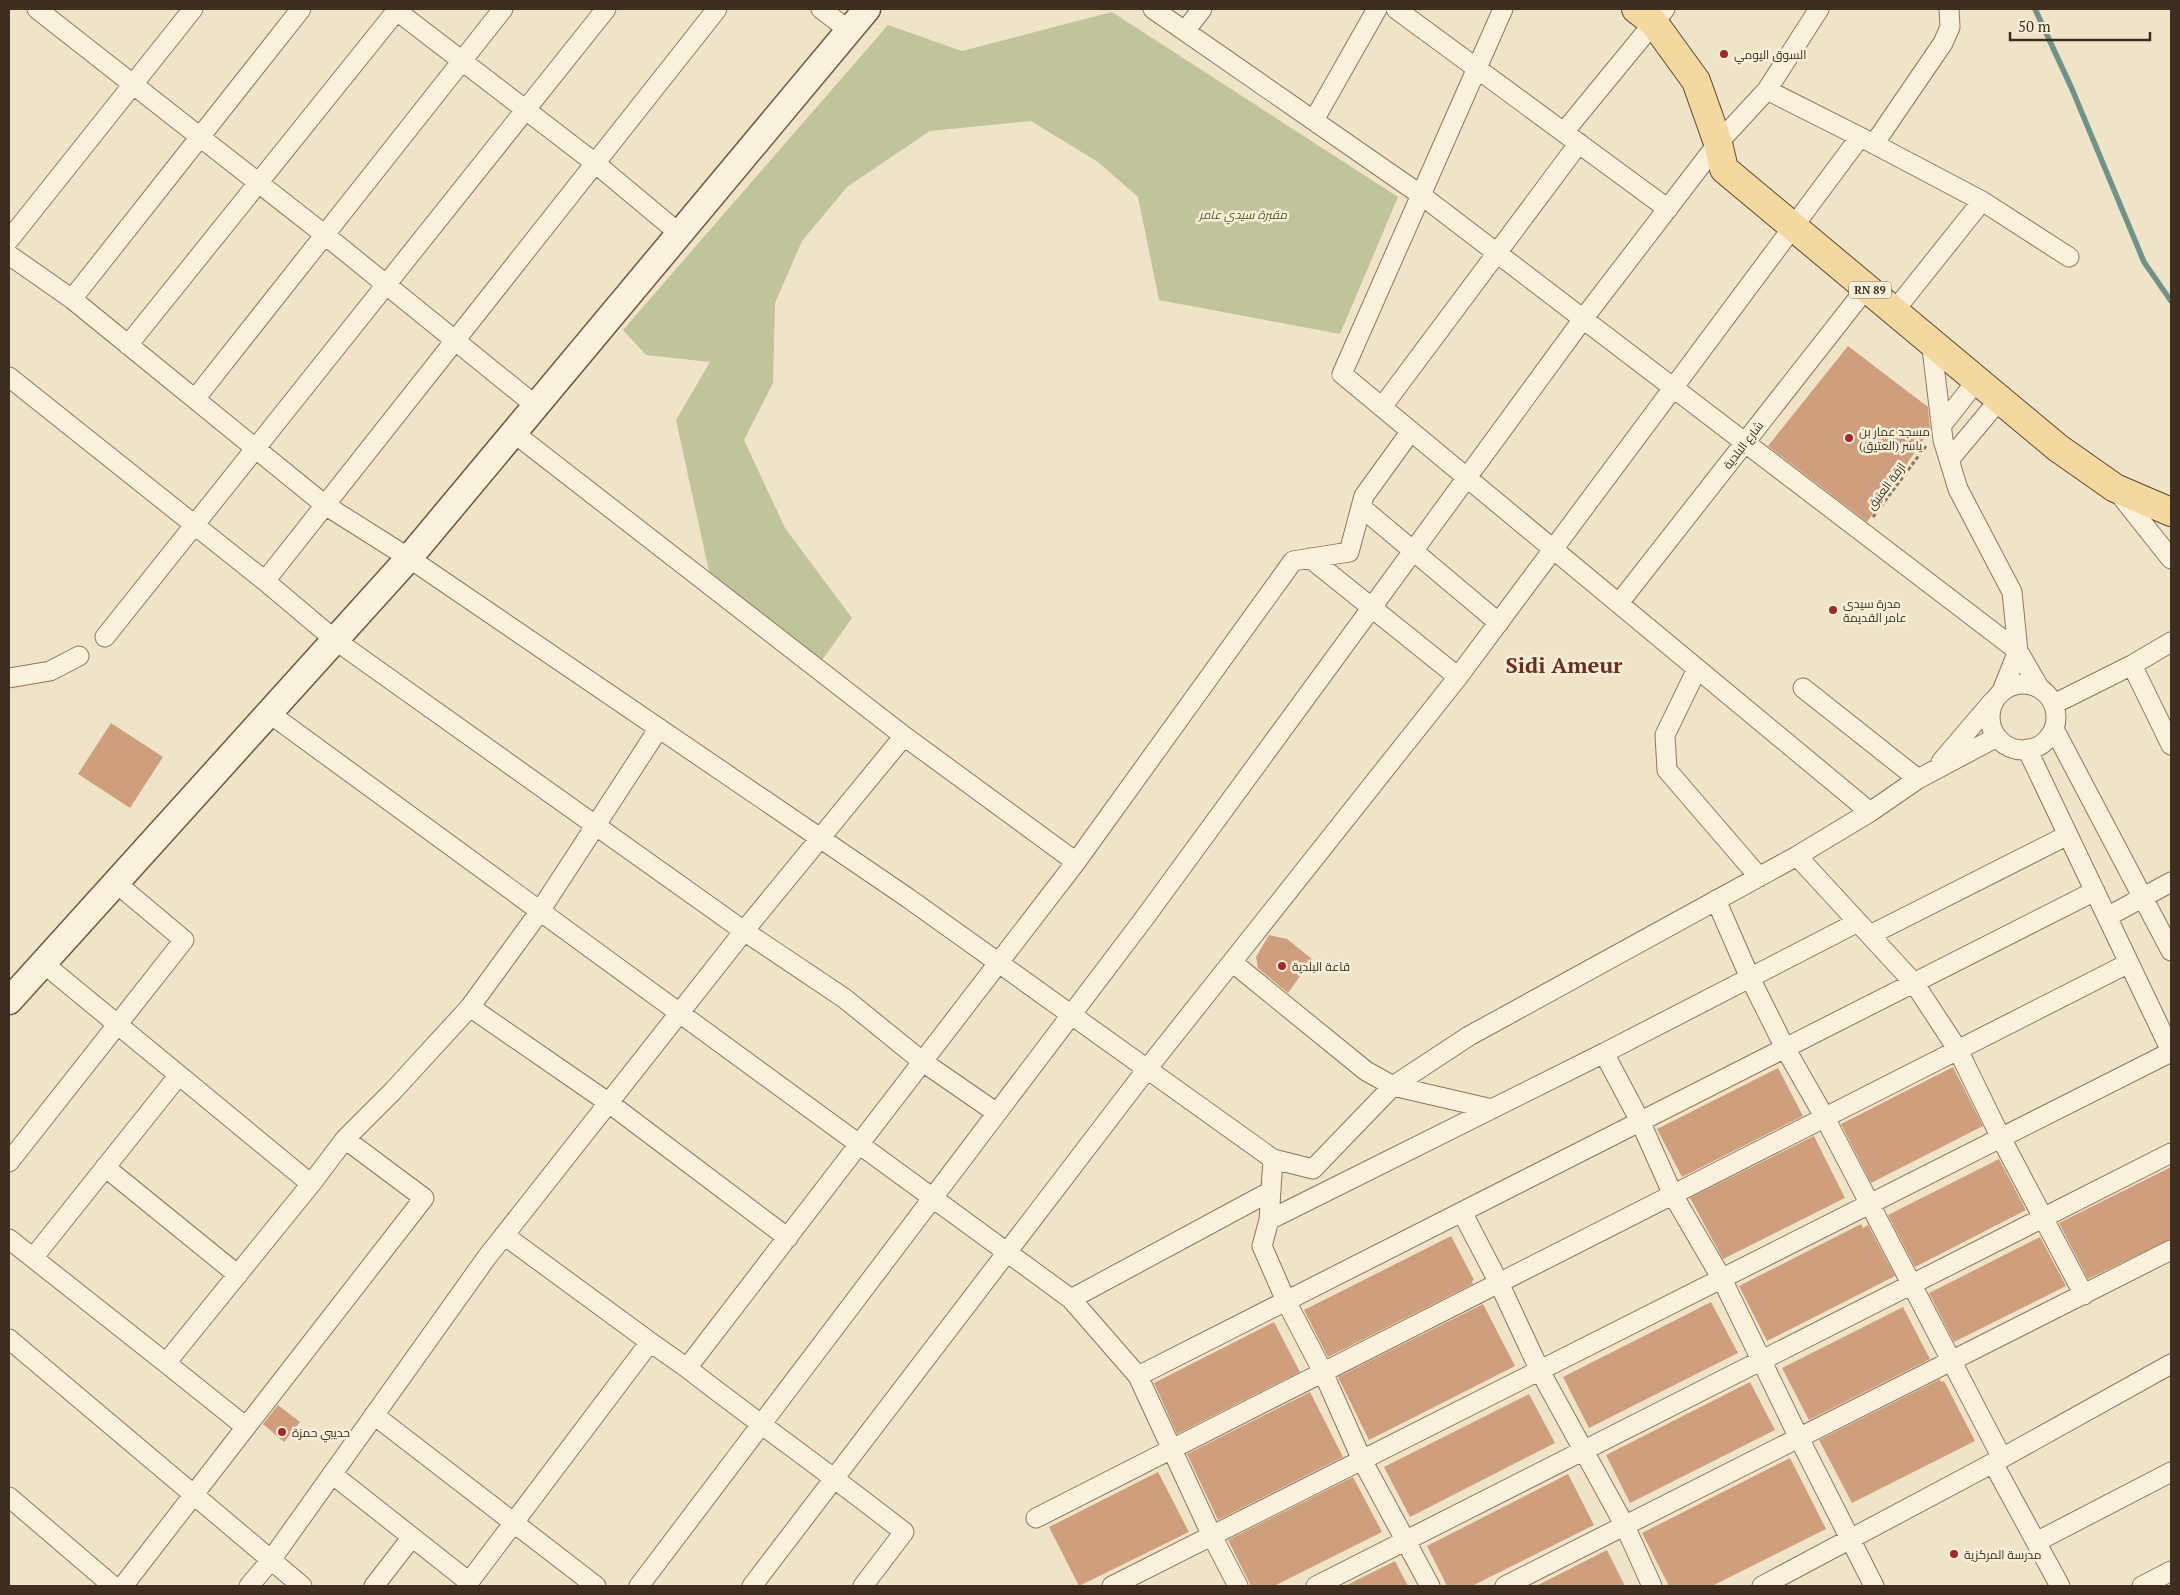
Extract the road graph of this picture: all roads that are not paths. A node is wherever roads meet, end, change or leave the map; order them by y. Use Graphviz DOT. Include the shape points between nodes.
graph roads {
  1 [pos="37,9"];
  2 [pos="193,9"];
  3 [pos="301,9"];
  4 [pos="503,9"];
  5 [pos="606,9"];
  6 [pos="717,9"];
  7 [pos="821,9"];
  8 [pos="867,9"];
  9 [pos="1153,9"];
  10 [pos="1202,9"];
  11 [pos="1376,9"];
  12 [pos="1396,9"];
  13 [pos="1503,9"];
  14 [pos="1819,9"];
  15 [pos="1949,9"];
  16 [pos="397,10"];
  17 [pos="1652,13"];
  18 [pos="850,31"];
  19 [pos="1185,31"];
  20 [pos="463,60"];
  21 [pos="1478,68"];
  22 [pos="132,85"];
  23 [pos="1767,90"];
  24 [pos="525,110"];
  25 [pos="1314,120"];
  26 [pos="199,137"];
  27 [pos="1571,137"];
  28 [pos="1867,140"];
  29 [pos="1718,143"];
  30 [pos="594,163"];
  31 [pos="258,183"];
  32 [pos="1421,195"];
  33 [pos="1982,201"];
  34 [pos="1668,209"];
  35 [pos="1795,227"];
  36 [pos="680,234"];
  37 [pos="325,235"];
  38 [pos="9,240"];
  39 [pos="1497,254"];
  40 [pos="9,255"];
  41 [pos="2069,257"];
  42 [pos="387,284"];
  43 [pos="1867,287"];
  44 [pos="72,299"];
  45 [pos="1895,310"];
  46 [pos="1583,319"];
  47 [pos="455,340"];
  48 [pos="1931,340"];
  49 [pos="128,345"];
  50 [pos="9,377"];
  51 [pos="1978,379"];
  52 [pos="1674,389"];
  53 [pos="2000,398"];
  54 [pos="195,399"];
  55 [pos="536,406"];
  56 [pos="1382,407"];
  57 [pos="1942,426"];
  58 [pos="1411,431"];
  59 [pos="514,433"];
  60 [pos="1745,443"];
  61 [pos="255,449"];
  62 [pos="1949,460"];
  63 [pos="1467,478"];
  64 [pos="2115,488"];
  65 [pos="324,505"];
  66 [pos="1361,507"];
  67 [pos="2171,512"];
  68 [pos="195,525"];
  69 [pos="1554,550"];
  70 [pos="1414,551"];
  71 [pos="409,558"];
  72 [pos="1310,558"];
  73 [pos="2171,559"];
  74 [pos="265,581"];
  75 [pos="1619,604"];
  76 [pos="1372,608"];
  77 [pos="1499,622"];
  78 [pos="105,637"];
  79 [pos="335,640"];
  80 [pos="2171,642"];
  81 [pos="2018,651"];
  82 [pos="79,656"];
  83 [pos="2132,665"];
  84 [pos="1697,669"];
  85 [pos="1458,677"];
  86 [pos="10,681"];
  87 [pos="2039,687"];
  88 [pos="1803,688"];
  89 [pos="1998,696"];
  90 [pos="2054,704"];
  91 [pos="269,713"];
  92 [pos="659,728"];
  93 [pos="2054,729"];
  94 [pos="904,736"];
  95 [pos="1997,737"];
  96 [pos="2171,745"];
  97 [pos="2027,749"];
  98 [pos="1926,775"];
  99 [pos="1870,812"];
  100 [pos="595,826"];
  101 [pos="2068,835"];
  102 [pos="820,838"];
  103 [pos="1798,856"];
  104 [pos="1076,862"];
  105 [pos="1760,877"];
  106 [pos="2171,882"];
  107 [pos="116,883"];
  108 [pos="2095,891"];
  109 [pos="2143,898"];
  110 [pos="1716,900"];
  111 [pos="540,911"];
  112 [pos="2107,917"];
  113 [pos="1864,928"];
  114 [pos="744,931"];
  115 [pos="2171,951"];
  116 [pos="1232,962"];
  117 [pos="43,963"];
  118 [pos="1000,963"];
  119 [pos="2129,964"];
  120 [pos="1750,978"];
  121 [pos="1914,983"];
  122 [pos="9,1001"];
  123 [pos="470,1007"];
  124 [pos="680,1013"];
  125 [pos="1072,1015"];
  126 [pos="116,1023"];
  127 [pos="1785,1048"];
  128 [pos="1958,1050"];
  129 [pos="2171,1052"];
  130 [pos="1604,1053"];
  131 [pos="923,1062"];
  132 [pos="1146,1068"];
  133 [pos="179,1075"];
  134 [pos="1393,1086"];
  135 [pos="609,1103"];
  136 [pos="1492,1109"];
  137 [pos="997,1113"];
  138 [pos="1825,1118"];
  139 [pos="1640,1122"];
  140 [pos="2001,1138"];
  141 [pos="345,1139"];
  142 [pos="860,1144"];
  143 [pos="2171,1153"];
  144 [pos="1273,1159"];
  145 [pos="9,1162"];
  146 [pos="105,1168"];
  147 [pos="311,1184"];
  148 [pos="1271,1191"];
  149 [pos="1673,1195"];
  150 [pos="934,1198"];
  151 [pos="1869,1205"];
  152 [pos="1462,1212"];
  153 [pos="2044,1217"];
  154 [pos="1269,1220"];
  155 [pos="504,1235"];
  156 [pos="788,1238"];
  157 [pos="9,1239"];
  158 [pos="2171,1250"];
  159 [pos="1007,1252"];
  160 [pos="33,1258"];
  161 [pos="238,1274"];
  162 [pos="1722,1279"];
  163 [pos="1499,1283"];
  164 [pos="1912,1285"];
  165 [pos="2084,1294"];
  166 [pos="1071,1299"];
  167 [pos="1286,1301"];
  168 [pos="9,1340"];
  169 [pos="650,1342"];
  170 [pos="1763,1360"];
  171 [pos="1951,1361"];
  172 [pos="166,1363"];
  173 [pos="2171,1364"];
  174 [pos="687,1368"];
  175 [pos="1540,1370"];
  176 [pos="1323,1372"];
  177 [pos="1138,1376"];
  178 [pos="374,1415"];
  179 [pos="761,1426"];
  180 [pos="246,1427"];
  181 [pos="1799,1438"];
  182 [pos="1172,1449"];
  183 [pos="1584,1450"];
  184 [pos="1362,1460"];
  185 [pos="1998,1460"];
  186 [pos="2171,1472"];
  187 [pos="332,1474"];
  188 [pos="835,1478"];
  189 [pos="193,1496"];
  190 [pos="9,1497"];
  191 [pos="1036,1518"];
  192 [pos="514,1523"];
  193 [pos="1625,1526"];
  194 [pos="1212,1536"];
  195 [pos="412,1537"];
  196 [pos="1851,1538"];
  197 [pos="1407,1540"];
  198 [pos="2036,1542"];
  199 [pos="270,1560"];
  200 [pos="2171,1571"];
  201 [pos="467,1584"];
  202 [pos="113,1586"];
  203 [pos="123,1586"];
  204 [pos="249,1586"];
  205 [pos="302,1586"];
  206 [pos="374,1586"];
  207 [pos="596,1586"];
  208 [pos="640,1586"];
  209 [pos="752,1586"];
  210 [pos="863,1586"];
  211 [pos="1112,1586"];
  212 [pos="1238,1586"];
  213 [pos="1316,1586"];
  214 [pos="1430,1586"];
  215 [pos="1505,1586"];
  216 [pos="1652,1586"];
  217 [pos="1762,1586"];
  218 [pos="1874,1586"];
  219 [pos="2060,1586"];
  220 [pos="2142,1586"];
  1 -- 22 [label="street"];
  2 -- 22 [label="street"];
  3 -- 26 [label="street"];
  4 -- 20 [label="street"];
  5 -- 24 [label="street"];
  6 -- 30 [label="street"];
  7 -- 18 [label="street"];
  8 -- 18 [label="main road"];
  9 -- 19 [label="street"];
  10 -- 19 [label="street"];
  11 -- 25 [label="street"];
  12 -- 21 [label="street"];
  13 -- 21 [label="street"];
  14 -- 23 [label="street"];
  15 -- 28 [label="street" via="1950,27 1943,43"];
  16 -- 20 [label="street"];
  16 -- 31 [label="street"];
  17 -- 27 [label="street"];
  17 -- 29 [label="main road, RN 89" via="1696,81"];
  18 -- 36 [label="main road"];
  19 -- 25 [label="street"];
  20 -- 24 [label="street"];
  20 -- 37 [label="street"];
  21 -- 27 [label="street"];
  21 -- 32 [label="street"];
  22 -- 26 [label="street"];
  22 -- 38 [label="street"];
  23 -- 28 [label="street"];
  23 -- 29 [label="street"];
  24 -- 30 [label="street"];
  24 -- 42 [label="street"];
  25 -- 32 [label="street"];
  26 -- 31 [label="street"];
  26 -- 44 [label="street"];
  27 -- 34 [label="street"];
  27 -- 39 [label="street"];
  28 -- 33 [label="street"];
  28 -- 35 [label="street"];
  29 -- 34 [label="street"];
  29 -- 35 [label="main road, RN 89" via="1724,169"];
  30 -- 36 [label="street"];
  30 -- 47 [label="street"];
  31 -- 37 [label="street"];
  31 -- 49 [label="street"];
  32 -- 39 [label="street"];
  32 -- 56 [label="street" via="1342,374"];
  33 -- 41 [label="street"];
  33 -- 45 [label="street"];
  34 -- 46 [label="street"];
  35 -- 43 [label="main road, RN 89"];
  35 -- 52 [label="street"];
  36 -- 55 [label="main road"];
  37 -- 42 [label="street"];
  37 -- 54 [label="street"];
  39 -- 46 [label="street"];
  39 -- 56 [label="street"];
  40 -- 44 [label="street"];
  42 -- 47 [label="street"];
  42 -- 61 [label="street"];
  43 -- 45 [label="main road, RN 89"];
  43 -- 60 [label="street, شارع البلدية"];
  44 -- 49 [label="street"];
  45 -- 48 [label="main road, RN 89"];
  46 -- 52 [label="street"];
  46 -- 63 [label="street"];
  47 -- 55 [label="street"];
  47 -- 65 [label="street"];
  48 -- 51 [label="main road, RN 89"];
  48 -- 57 [label="street"];
  49 -- 54 [label="street"];
  50 -- 68 [label="street"];
  51 -- 53 [label="main road, RN 89"];
  51 -- 57 [label="street"];
  52 -- 60 [label="street"];
  52 -- 69 [label="street"];
  53 -- 62 [label="street"];
  53 -- 64 [label="main road, RN 89" via="2058,448"];
  54 -- 61 [label="street"];
  55 -- 59 [label="main road"];
  56 -- 58 [label="street"];
  57 -- 62 [label="street"];
  58 -- 63 [label="street"];
  58 -- 66 [label="street" via="1364,496"];
  59 -- 71 [label="main road"];
  59 -- 94 [label="street"];
  60 -- 75 [label="street, شارع البلدية"];
  60 -- 81 [label="street"];
  61 -- 65 [label="street"];
  61 -- 68 [label="street"];
  62 -- 81 [label="street" via="1958,489 2012,592"];
  63 -- 69 [label="street"];
  63 -- 70 [label="street"];
  64 -- 67 [label="main road, RN 89"];
  64 -- 73 [label="street"];
  65 -- 71 [label="street"];
  65 -- 74 [label="street"];
  66 -- 70 [label="street"];
  66 -- 72 [label="street" via="1349,552"];
  68 -- 74 [label="street"];
  68 -- 78 [label="street"];
  69 -- 75 [label="street"];
  69 -- 77 [label="street"];
  70 -- 76 [label="street"];
  70 -- 77 [label="street"];
  71 -- 79 [label="main road"];
  71 -- 92 [label="street"];
  72 -- 76 [label="street"];
  72 -- 104 [label="street" via="1293,561"];
  74 -- 79 [label="street"];
  75 -- 84 [label="street"];
  76 -- 85 [label="street"];
  76 -- 125 [label="street"];
  77 -- 85 [label="street"];
  79 -- 91 [label="main road"];
  79 -- 100 [label="street"];
  80 -- 83 [label="street"];
  81 -- 87 [label="street"];
  81 -- 89 [label="street"];
  82 -- 86 [label="street" via="50,672"];
  83 -- 90 [label="street"];
  83 -- 96 [label="street"];
  84 -- 99 [label="street"];
  84 -- 105 [label="street" via="1665,735 1667,770"];
  85 -- 116 [label="street"];
  87 -- 89 [label="street" via="2026,683 2013,685"];
  87 -- 90 [label="street"];
  88 -- 98 [label="street"];
  89 -- 95 [label="street" via="1990,713 1991,726"];
  89 -- 98 [label="street"];
  90 -- 93 [label="street"];
  91 -- 107 [label="main road"];
  91 -- 111 [label="street"];
  92 -- 100 [label="street"];
  92 -- 102 [label="street"];
  93 -- 97 [label="street" via="2043,742"];
  93 -- 109 [label="street"];
  94 -- 102 [label="street"];
  94 -- 104 [label="street"];
  95 -- 97 [label="street" via="2006,745"];
  95 -- 98 [label="street"];
  97 -- 101 [label="street"];
  98 -- 99 [label="street"];
  99 -- 103 [label="street"];
  100 -- 111 [label="street"];
  100 -- 114 [label="street"];
  101 -- 108 [label="street"];
  101 -- 113 [label="street"];
  102 -- 114 [label="street"];
  102 -- 118 [label="street"];
  103 -- 105 [label="street"];
  103 -- 113 [label="street"];
  104 -- 118 [label="street"];
  105 -- 110 [label="street"];
  106 -- 109 [label="street"];
  107 -- 117 [label="main road"];
  107 -- 126 [label="street" via="184,940"];
  108 -- 112 [label="street"];
  108 -- 121 [label="street"];
  109 -- 112 [label="street"];
  109 -- 115 [label="street"];
  110 -- 120 [label="street"];
  110 -- 134 [label="street" via="1469,1036"];
  111 -- 123 [label="street"];
  111 -- 124 [label="street"];
  112 -- 119 [label="street"];
  113 -- 120 [label="street"];
  113 -- 121 [label="street"];
  114 -- 124 [label="street"];
  114 -- 131 [label="street" via="844,998"];
  116 -- 132 [label="street"];
  116 -- 134 [label="street" via="1366,1071"];
  117 -- 122 [label="main road"];
  117 -- 126 [label="street"];
  118 -- 125 [label="street"];
  118 -- 131 [label="street"];
  119 -- 128 [label="street"];
  119 -- 129 [label="street"];
  120 -- 127 [label="street"];
  120 -- 130 [label="street"];
  121 -- 127 [label="street"];
  121 -- 128 [label="street"];
  123 -- 135 [label="street"];
  123 -- 141 [label="street"];
  124 -- 135 [label="street"];
  124 -- 142 [label="street"];
  125 -- 132 [label="street"];
  125 -- 137 [label="street"];
  126 -- 133 [label="street"];
  126 -- 145 [label="street"];
  127 -- 138 [label="street"];
  127 -- 139 [label="street"];
  128 -- 138 [label="street"];
  128 -- 140 [label="street"];
  129 -- 140 [label="street"];
  130 -- 136 [label="street"];
  130 -- 139 [label="street"];
  131 -- 137 [label="street"];
  131 -- 142 [label="street"];
  132 -- 144 [label="street"];
  132 -- 159 [label="street"];
  133 -- 146 [label="street"];
  133 -- 147 [label="street"];
  134 -- 136 [label="street"];
  134 -- 144 [label="street" via="1312,1169"];
  135 -- 155 [label="street"];
  135 -- 156 [label="street"];
  136 -- 154 [label="street"];
  137 -- 150 [label="street"];
  138 -- 149 [label="street"];
  138 -- 151 [label="street"];
  139 -- 149 [label="street"];
  139 -- 152 [label="street"];
  140 -- 151 [label="street"];
  140 -- 153 [label="street"];
  141 -- 147 [label="street"];
  141 -- 180 [label="street" via="424,1198"];
  142 -- 150 [label="street"];
  142 -- 156 [label="street"];
  143 -- 153 [label="street"];
  144 -- 148 [label="street"];
  146 -- 160 [label="street"];
  146 -- 161 [label="street"];
  147 -- 161 [label="street"];
  148 -- 154 [label="street"];
  148 -- 166 [label="street"];
  149 -- 162 [label="street"];
  149 -- 163 [label="street"];
  150 -- 159 [label="street"];
  150 -- 179 [label="street"];
  151 -- 162 [label="street"];
  151 -- 164 [label="street"];
  152 -- 163 [label="street"];
  152 -- 167 [label="street"];
  153 -- 164 [label="street"];
  153 -- 165 [label="street"];
  154 -- 167 [label="street" via="1262,1246"];
  155 -- 169 [label="street"];
  155 -- 178 [label="street"];
  156 -- 174 [label="street"];
  157 -- 160 [label="street"];
  158 -- 165 [label="street"];
  159 -- 166 [label="street"];
  159 -- 188 [label="street"];
  160 -- 172 [label="street"];
  161 -- 172 [label="street"];
  162 -- 170 [label="street"];
  162 -- 175 [label="street"];
  163 -- 175 [label="street"];
  163 -- 176 [label="street"];
  164 -- 170 [label="street"];
  164 -- 171 [label="street"];
  165 -- 171 [label="street"];
  166 -- 177 [label="street"];
  167 -- 176 [label="street"];
  167 -- 177 [label="street"];
  168 -- 189 [label="street"];
  169 -- 174 [label="street"];
  169 -- 192 [label="street"];
  170 -- 181 [label="street"];
  170 -- 183 [label="street"];
  171 -- 181 [label="street"];
  171 -- 185 [label="street"];
  172 -- 180 [label="street"];
  173 -- 185 [label="street"];
  174 -- 179 [label="street"];
  175 -- 183 [label="street"];
  175 -- 184 [label="street"];
  176 -- 182 [label="street"];
  176 -- 184 [label="street"];
  177 -- 182 [label="street"];
  178 -- 187 [label="street"];
  178 -- 192 [label="street"];
  179 -- 188 [label="street"];
  179 -- 208 [label="street"];
  180 -- 189 [label="street"];
  181 -- 193 [label="street"];
  181 -- 196 [label="street"];
  182 -- 191 [label="street"];
  182 -- 194 [label="street"];
  183 -- 193 [label="street"];
  183 -- 197 [label="street"];
  184 -- 194 [label="street"];
  184 -- 197 [label="street"];
  185 -- 196 [label="street"];
  185 -- 198 [label="street"];
  186 -- 198 [label="street"];
  187 -- 195 [label="street"];
  187 -- 199 [label="street"];
  188 -- 209 [label="street"];
  188 -- 210 [label="street" via="904,1532"];
  189 -- 199 [label="street"];
  189 -- 203 [label="street"];
  190 -- 202 [label="street"];
  192 -- 201 [label="street"];
  192 -- 207 [label="street"];
  193 -- 215 [label="street"];
  193 -- 216 [label="street"];
  194 -- 211 [label="street"];
  194 -- 212 [label="street"];
  195 -- 201 [label="street"];
  195 -- 206 [label="street"];
  196 -- 217 [label="street"];
  196 -- 218 [label="street"];
  197 -- 213 [label="street"];
  197 -- 214 [label="street"];
  198 -- 219 [label="street"];
  199 -- 204 [label="street"];
  199 -- 205 [label="street"];
  200 -- 220 [label="street"];
}
